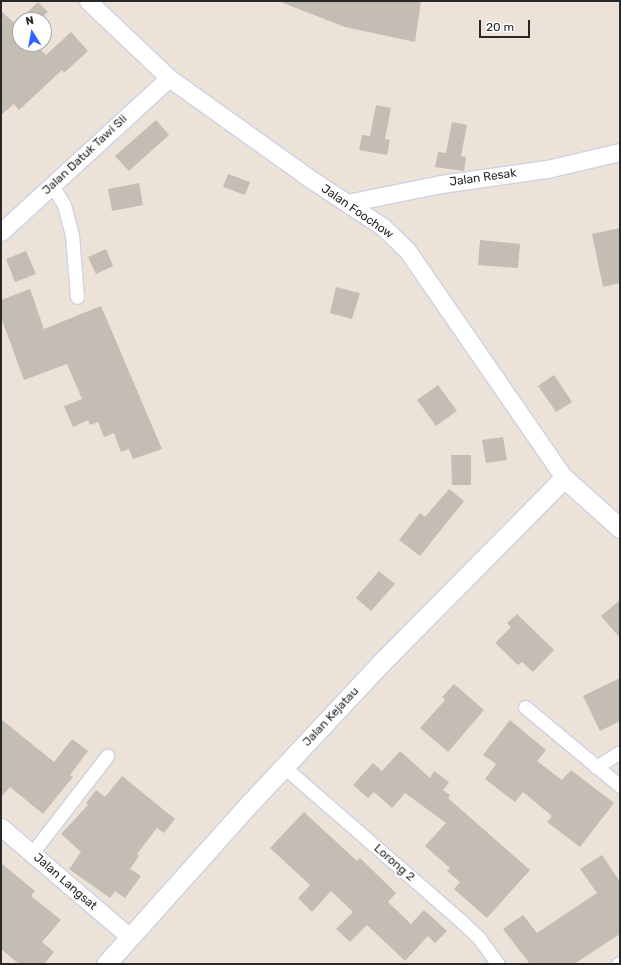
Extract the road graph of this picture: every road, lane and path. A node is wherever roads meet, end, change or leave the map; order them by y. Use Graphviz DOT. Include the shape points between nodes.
graph roads {
  1 [pos="88,1"];
  2 [pos="169,78"];
  3 [pos="620,152"];
  4 [pos="52,185"];
  5 [pos="347,203"];
  6 [pos="1,232"];
  7 [pos="76,297"];
  8 [pos="564,478"];
  9 [pos="620,528"];
  10 [pos="525,708"];
  11 [pos="620,752"];
  12 [pos="107,756"];
  13 [pos="284,767"];
  14 [pos="596,767"];
  15 [pos="620,786"];
  16 [pos="1,827"];
  17 [pos="32,853"];
  18 [pos="130,937"];
  19 [pos="106,964"];
  20 [pos="498,964"];
  1 -- 2 [label="street, Jalan Foochow"];
  2 -- 4 [label="street, Jalan Datuk Tawi Sli"];
  2 -- 5 [label="street, Jalan Foochow"];
  3 -- 5 [label="street, Jalan Resak" via="547,169 441,184"];
  4 -- 6 [label="street, Jalan Datuk Tawi Sli"];
  4 -- 7 [label="street" via="64,206 72,235"];
  5 -- 8 [label="street, Jalan Foochow" via="383,227 407,250"];
  8 -- 9 [label="main road, Jalan Foochow"];
  8 -- 13 [label="main road, Jalan Kejatau" via="381,663"];
  10 -- 14 [label="street"];
  11 -- 14 [label="street"];
  12 -- 17 [label="street"];
  13 -- 18 [label="main road, Jalan Kejatau"];
  13 -- 20 [label="street, Lorong 2" via="462,922 479,938"];
  14 -- 15 [label="street"];
  16 -- 17 [label="street, Jalan Langsat"];
  17 -- 18 [label="street, Jalan Langsat"];
  18 -- 19 [label="main road, Jalan Kejatau"];
}
